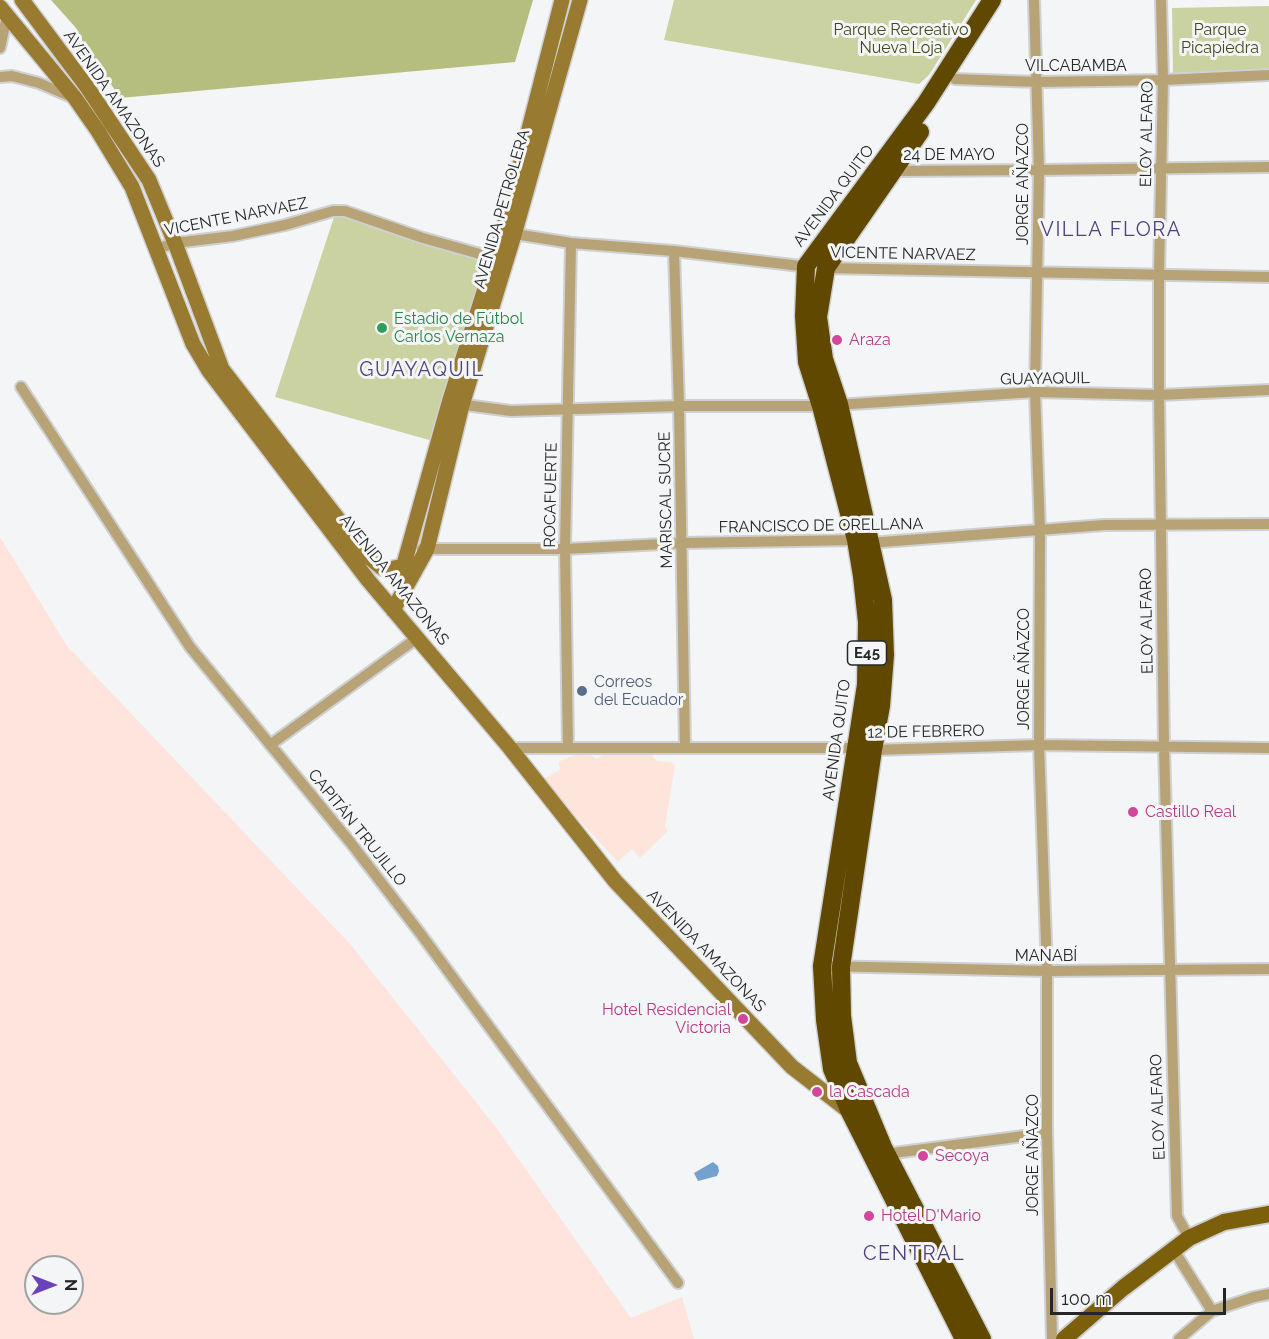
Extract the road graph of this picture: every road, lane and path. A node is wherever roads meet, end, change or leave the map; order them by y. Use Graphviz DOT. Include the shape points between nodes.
graph roads {
  1 [pos="22,0"];
  2 [pos="562,0"];
  3 [pos="580,0"];
  4 [pos="992,0"];
  5 [pos="1005,0"];
  6 [pos="1034,0"];
  7 [pos="1161,0"];
  8 [pos="3,12"];
  9 [pos="0,48"];
  10 [pos="1269,75"];
  11 [pos="0,77"];
  12 [pos="955,79"];
  13 [pos="1163,80"];
  14 [pos="1037,82"];
  15 [pos="75,98"];
  16 [pos="889,166"];
  17 [pos="1269,166"];
  18 [pos="1039,170"];
  19 [pos="1162,170"];
  20 [pos="509,233"];
  21 [pos="175,243"];
  22 [pos="571,243"];
  23 [pos="156,249"];
  24 [pos="674,251"];
  25 [pos="494,258"];
  26 [pos="806,266"];
  27 [pos="826,268"];
  28 [pos="1038,271"];
  29 [pos="1159,274"];
  30 [pos="1269,277"];
  31 [pos="21,387"];
  32 [pos="1269,390"];
  33 [pos="1035,392"];
  34 [pos="1159,394"];
  35 [pos="455,404"];
  36 [pos="830,405"];
  37 [pos="679,406"];
  38 [pos="567,409"];
  39 [pos="1160,524"];
  40 [pos="1269,524"];
  41 [pos="1040,531"];
  42 [pos="862,542"];
  43 [pos="682,543"];
  44 [pos="408,549"];
  45 [pos="427,549"];
  46 [pos="565,549"];
  47 [pos="403,566"];
  48 [pos="393,610"];
  49 [pos="417,638"];
  50 [pos="270,745"];
  51 [pos="1039,745"];
  52 [pos="1164,747"];
  53 [pos="510,748"];
  54 [pos="568,748"];
  55 [pos="685,748"];
  56 [pos="1269,748"];
  57 [pos="865,749"];
  58 [pos="832,966"];
  59 [pos="1269,969"];
  60 [pos="1169,970"];
  61 [pos="1047,971"];
  62 [pos="850,1112"];
  63 [pos="1047,1133"];
  64 [pos="886,1154"];
  65 [pos="1269,1214"];
  66 [pos="1189,1238"];
  67 [pos="1173,1249"];
  68 [pos="678,1283"];
  69 [pos="1269,1294"];
  70 [pos="1212,1311"];
  71 [pos="964,1339"];
  72 [pos="982,1339"];
  73 [pos="1052,1339"];
  74 [pos="1064,1339"];
  75 [pos="1179,1339"];
  1 -- 21 [label="main road, AVENIDA AMAZONAS" via="149,180"];
  2 -- 20 [label="main road, AVENIDA PETROLERA"];
  3 -- 20 [label="main road, AVENIDA PETROLERA"];
  4 -- 16 [label="highway, AVENIDA QUITO / E45"];
  5 -- 12 [label="highway, AVENIDA QUITO / E45"];
  6 -- 14 [label="street, JORGE AÑAZCO"];
  7 -- 13 [label="street, ELOY ALFARO"];
  8 -- 9 [label="street"];
  8 -- 15 [label="main road, AVENIDA AMAZONAS"];
  10 -- 13 [label="street, VILCABAMBA"];
  11 -- 15 [label="street" via="39,83"];
  12 -- 14 [label="street, VILCABAMBA"];
  12 -- 16 [label="highway, AVENIDA QUITO / E45"];
  13 -- 14 [label="street, VILCABAMBA"];
  13 -- 19 [label="street, ELOY ALFARO"];
  14 -- 18 [label="street, JORGE AÑAZCO"];
  15 -- 23 [label="main road, AVENIDA AMAZONAS" via="132,188"];
  16 -- 18 [label="street, 24 DE MAYO"];
  16 -- 26 [label="highway, AVENIDA QUITO / E45"];
  16 -- 27 [label="highway, AVENIDA QUITO / E45"];
  17 -- 19 [label="street, 24 DE MAYO"];
  18 -- 19 [label="street, 24 DE MAYO"];
  18 -- 28 [label="street, JORGE AÑAZCO"];
  19 -- 29 [label="street, ELOY ALFARO"];
  20 -- 22 [label="street, VICENTE NARVAEZ"];
  20 -- 25 [label="main road, AVENIDA PETROLERA"];
  20 -- 35 [label="main road, AVENIDA PETROLERA"];
  21 -- 23 [label="street, VICENTE NARVAEZ"];
  21 -- 25 [label="street, VICENTE NARVAEZ" via="233,236 345,210"];
  21 -- 47 [label="main road, AVENIDA AMAZONAS" via="222,369 366,555 382,568"];
  22 -- 24 [label="street, VICENTE NARVAEZ"];
  22 -- 38 [label="street, ROCAFUERTE"];
  23 -- 48 [label="main road, AVENIDA AMAZONAS" via="193,344 209,371"];
  24 -- 26 [label="street, VICENTE NARVAEZ"];
  24 -- 37 [label="street, MARISCAL SUCRE"];
  25 -- 35 [label="main road, AVENIDA PETROLERA"];
  26 -- 27 [label="street, VICENTE NARVAEZ"];
  26 -- 36 [label="highway, AVENIDA QUITO / E45" via="807,362"];
  27 -- 28 [label="street, VICENTE NARVAEZ"];
  27 -- 36 [label="highway, AVENIDA QUITO / E45" via="818,317"];
  28 -- 29 [label="street, VICENTE NARVAEZ"];
  28 -- 33 [label="street, JORGE AÑAZCO"];
  29 -- 30 [label="street, VICENTE NARVAEZ"];
  29 -- 34 [label="street, ELOY ALFARO"];
  31 -- 50 [label="street, CAPITÁN TRUJILLO" via="190,647"];
  32 -- 34 [label="street, GUAYAQUIL"];
  33 -- 34 [label="street, GUAYAQUIL"];
  33 -- 36 [label="street, GUAYAQUIL"];
  33 -- 41 [label="street, JORGE AÑAZCO"];
  34 -- 39 [label="street, ELOY ALFARO"];
  35 -- 38 [label="street, GUAYAQUIL" via="512,411"];
  35 -- 44 [label="main road, AVENIDA PETROLERA"];
  35 -- 45 [label="main road, AVENIDA PETROLERA"];
  36 -- 37 [label="street, GUAYAQUIL"];
  36 -- 42 [label="highway, AVENIDA QUITO / E45"];
  37 -- 38 [label="street, GUAYAQUIL"];
  37 -- 43 [label="street, MARISCAL SUCRE"];
  38 -- 46 [label="street, ROCAFUERTE"];
  39 -- 40 [label="street, FRANCISCO DE ORELLANA"];
  39 -- 41 [label="street, FRANCISCO DE ORELLANA"];
  39 -- 52 [label="street, ELOY ALFARO"];
  41 -- 42 [label="street, FRANCISCO DE ORELLANA"];
  41 -- 51 [label="street, JORGE AÑAZCO"];
  42 -- 43 [label="street, FRANCISCO DE ORELLANA"];
  42 -- 57 [label="highway, AVENIDA QUITO / E45" via="867,622"];
  43 -- 46 [label="street, FRANCISCO DE ORELLANA"];
  43 -- 55 [label="street, MARISCAL SUCRE"];
  44 -- 45 [label="street, FRANCISCO DE ORELLANA"];
  44 -- 47 [label="main road, AVENIDA PETROLERA"];
  45 -- 46 [label="street, FRANCISCO DE ORELLANA"];
  45 -- 48 [label="main road, AVENIDA PETROLERA"];
  46 -- 54 [label="street, ROCAFUERTE"];
  47 -- 48 [label="main road, AVENIDA PETROLERA"];
  48 -- 49 [label="main road, AVENIDA AMAZONAS"];
  49 -- 50 [label="street"];
  49 -- 53 [label="main road, AVENIDA AMAZONAS"];
  50 -- 68 [label="street, CAPITÁN TRUJILLO" via="420,933"];
  51 -- 52 [label="street, 12 DE FEBRERO"];
  51 -- 57 [label="street, 12 DE FEBRERO"];
  51 -- 61 [label="street, JORGE AÑAZCO"];
  52 -- 56 [label="street, 12 DE FEBRERO"];
  52 -- 60 [label="street, ELOY ALFARO"];
  53 -- 54 [label="street, 12 DE FEBRERO"];
  53 -- 62 [label="main road, AVENIDA AMAZONAS" via="623,889 792,1067"];
  54 -- 55 [label="street, 12 DE FEBRERO"];
  55 -- 57 [label="street, 12 DE FEBRERO"];
  57 -- 58 [label="highway, AVENIDA QUITO / E45"];
  58 -- 61 [label="street, MANABÍ"];
  58 -- 62 [label="highway, AVENIDA QUITO / E45" via="825,1020 832,1069"];
  58 -- 64 [label="highway, AVENIDA QUITO / E45" via="848,1064"];
  59 -- 60 [label="street, MANABÍ"];
  60 -- 61 [label="street, MANABÍ"];
  60 -- 66 [label="street, ELOY ALFARO" via="1177,1216"];
  61 -- 63 [label="street, JORGE AÑAZCO"];
  62 -- 71 [label="highway, AVENIDA QUITO / E45"];
  63 -- 64 [label="street"];
  63 -- 73 [label="street, JORGE AÑAZCO"];
  64 -- 72 [label="highway, AVENIDA QUITO / E45"];
  65 -- 66 [label="main road" via="1224,1222"];
  66 -- 67 [label="main road"];
  67 -- 70 [label="street"];
  67 -- 74 [label="main road"];
  69 -- 70 [label="street"];
  70 -- 75 [label="street"];
}
